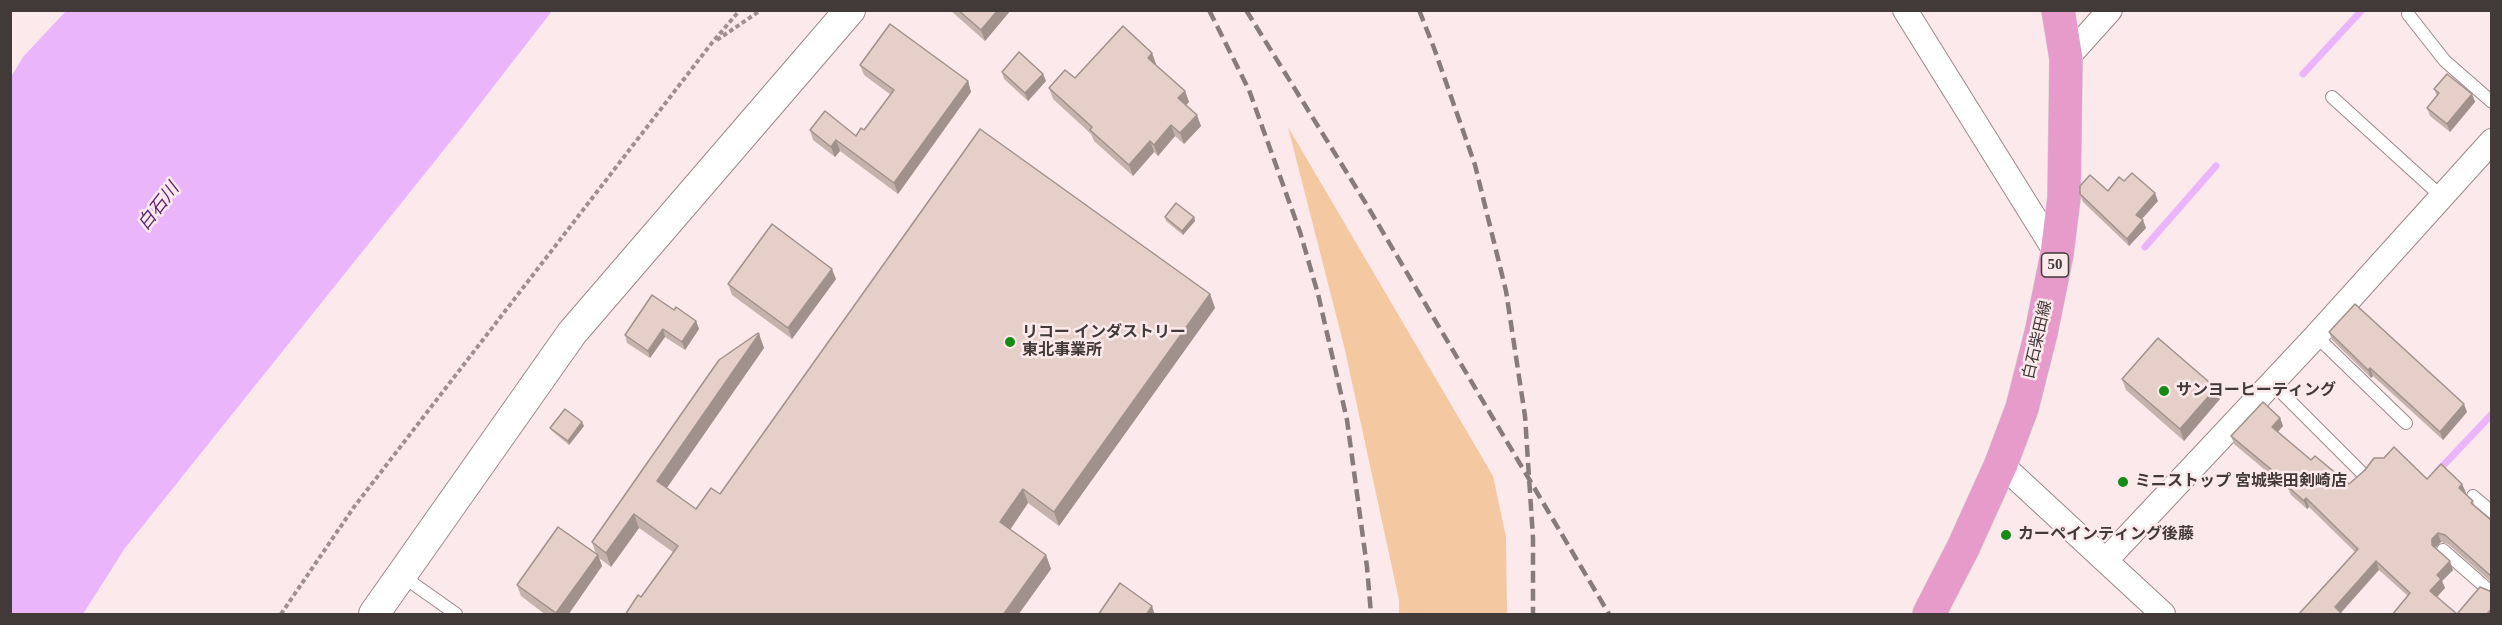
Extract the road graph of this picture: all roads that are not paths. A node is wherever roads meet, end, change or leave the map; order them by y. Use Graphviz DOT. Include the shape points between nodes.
graph roads {
  1 [pos="850,10"];
  2 [pos="1905,10"];
  3 [pos="2058,10"];
  4 [pos="2110,10"];
  5 [pos="2408,14"];
  6 [pos="2066,59"];
  7 [pos="2332,97"];
  8 [pos="2492,102"];
  9 [pos="2492,141"];
  10 [pos="2442,197"];
  11 [pos="2057,254"];
  12 [pos="2316,336"];
  13 [pos="2271,382"];
  14 [pos="2406,423"];
  15 [pos="2001,464"];
  16 [pos="2362,473"];
  17 [pos="2473,496"];
  18 [pos="2492,513"];
  19 [pos="2444,550"];
  20 [pos="2106,560"];
  21 [pos="401,574"];
  22 [pos="2492,593"];
  23 [pos="374,615"];
  24 [pos="456,615"];
  25 [pos="1929,615"];
  26 [pos="2163,615"];
  1 -- 21 [label="street" via="572,333"];
  2 -- 11 [label="street"];
  3 -- 6 [label="main road, 白石柴田線 / 50"];
  4 -- 6 [label="street"];
  5 -- 8 [label="lane" via="2445,61"];
  6 -- 11 [label="main road, 白石柴田線 / 50" via="2064,198"];
  7 -- 10 [label="lane"];
  9 -- 10 [label="street"];
  10 -- 12 [label="street"];
  11 -- 15 [label="main road, 白石柴田線 / 50" via="2022,408"];
  12 -- 13 [label="street"];
  12 -- 14 [label="lane"];
  13 -- 16 [label="lane"];
  13 -- 20 [label="street"];
  15 -- 20 [label="street"];
  15 -- 25 [label="main road, 白石柴田線 / 50"];
  17 -- 18 [label="lane"];
  19 -- 22 [label="lane"];
  20 -- 26 [label="street"];
  21 -- 23 [label="street"];
  21 -- 24 [label="lane"];
}
